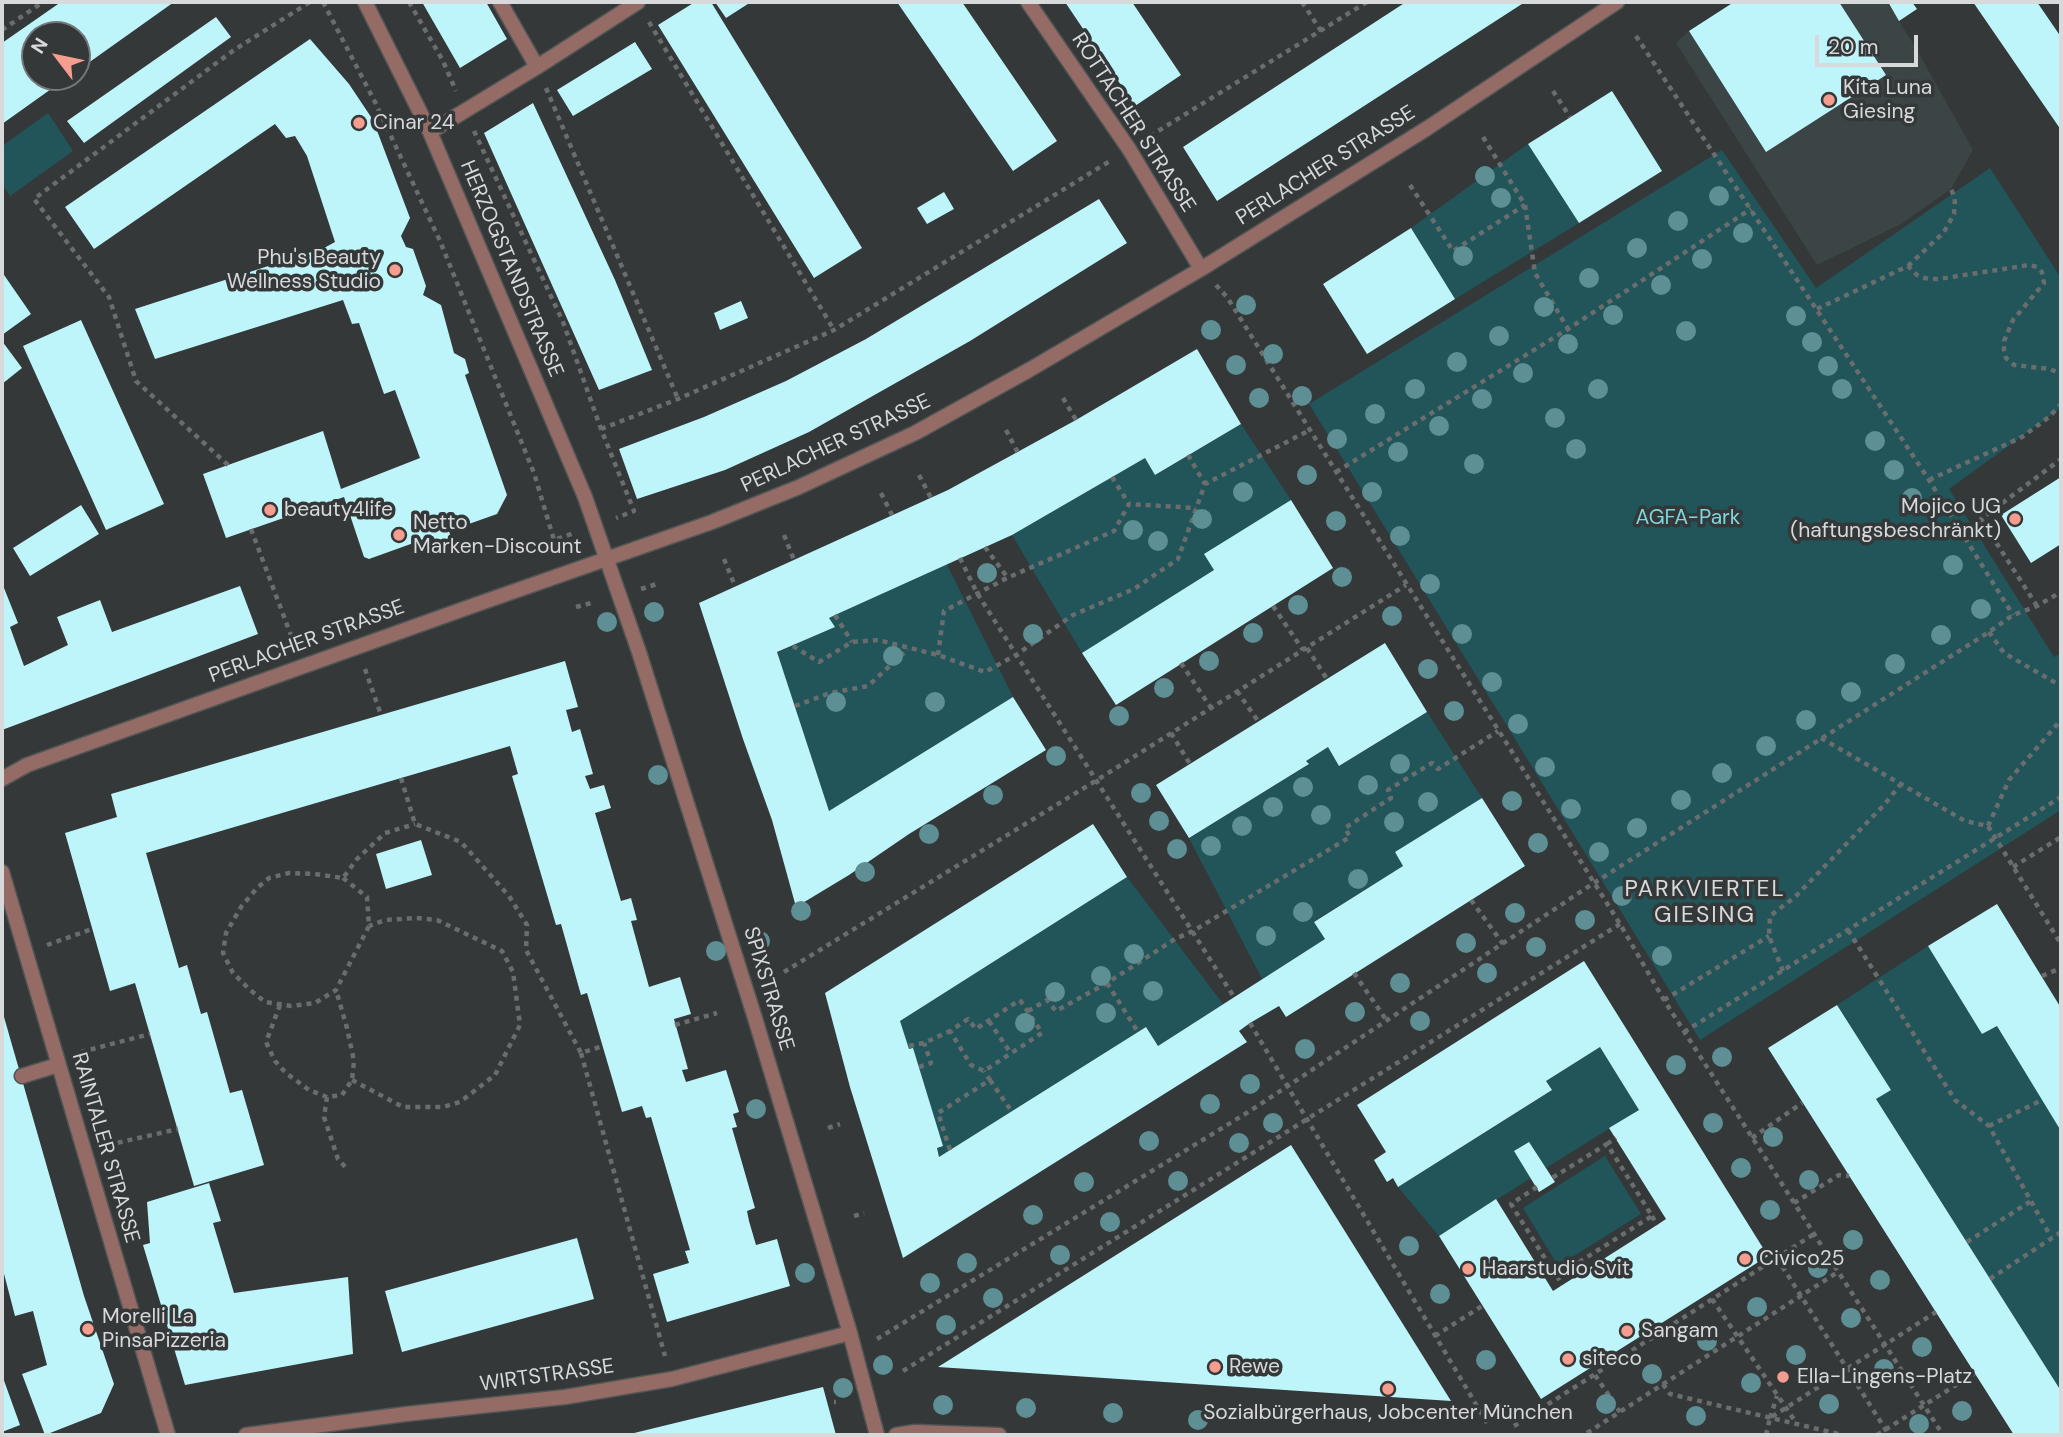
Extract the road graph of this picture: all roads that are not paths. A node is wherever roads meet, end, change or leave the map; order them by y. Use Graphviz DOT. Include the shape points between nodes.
graph roads {
  1 [pos="365,2"];
  2 [pos="500,2"];
  3 [pos="638,2"];
  4 [pos="1028,2"];
  5 [pos="1617,2"];
  6 [pos="537,67"];
  7 [pos="430,132"];
  8 [pos="1201,269"];
  9 [pos="607,559"];
  10 [pos="2,779"];
  11 [pos="2,872"];
  12 [pos="57,1062"];
  13 [pos="22,1076"];
  14 [pos="850,1333"];
  15 [pos="168,1435"];
  16 [pos="246,1435"];
  17 [pos="877,1435"];
  18 [pos="897,1435"];
  19 [pos="999,1435"];
  1 -- 7 [label="street, HERZOGSTANDSTRASSE"];
  2 -- 6 [label="street"];
  3 -- 6 [label="street"];
  4 -- 8 [label="street, ROTTACHER STRASSE" via="1129,149"];
  5 -- 8 [label="street, PERLACHER STRASSE" via="1426,129"];
  6 -- 7 [label="street"];
  7 -- 9 [label="street, HERZOGSTANDSTRASSE" via="585,496"];
  8 -- 9 [label="street, PERLACHER STRASSE" via="915,433 800,487"];
  9 -- 10 [label="street, PERLACHER STRASSE" via="27,765"];
  9 -- 14 [label="street, SPIXSTRASSE" via="730,936"];
  11 -- 12 [label="street, RAINTALER STRASSE"];
  12 -- 13 [label="street"];
  12 -- 15 [label="street, RAINTALER STRASSE"];
  14 -- 16 [label="street, WIRTSTRASSE" via="672,1379 565,1397"];
  14 -- 17 [label="street, SPIXSTRASSE"];
  18 -- 19 [label="street"];
}
